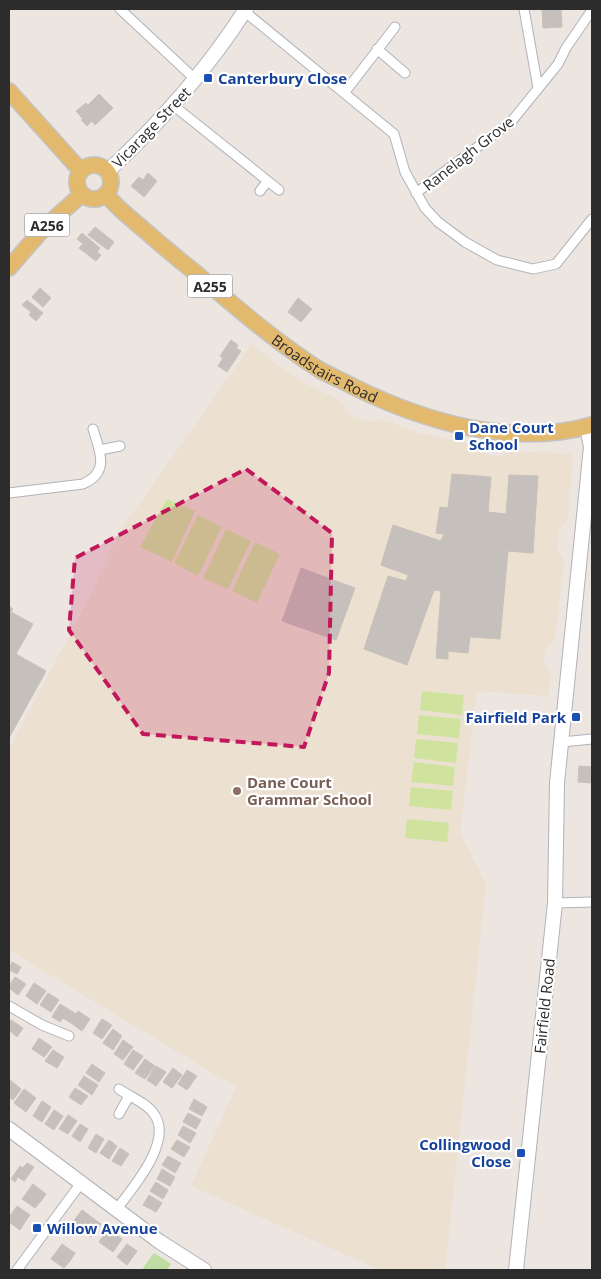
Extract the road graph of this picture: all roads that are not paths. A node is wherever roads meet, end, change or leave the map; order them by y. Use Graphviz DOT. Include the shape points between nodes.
graph roads {
  1 [pos="120,9"];
  2 [pos="524,9"];
  3 [pos="245,10"];
  4 [pos="592,10"];
  5 [pos="395,27"];
  6 [pos="377,49"];
  7 [pos="405,73"];
  8 [pos="196,80"];
  9 [pos="538,88"];
  10 [pos="9,91"];
  11 [pos="345,92"];
  12 [pos="174,106"];
  13 [pos="81,171"];
  14 [pos="107,172"];
  15 [pos="267,182"];
  16 [pos="279,190"];
  17 [pos="260,191"];
  18 [pos="416,193"];
  19 [pos="82,194"];
  20 [pos="106,194"];
  21 [pos="592,220"];
  22 [pos="9,268"];
  23 [pos="590,426"];
  24 [pos="94,429"];
  25 [pos="120,446"];
  26 [pos="100,450"];
  27 [pos="9,493"];
  28 [pos="592,739"];
  29 [pos="562,742"];
  30 [pos="592,902"];
  31 [pos="555,903"];
  32 [pos="10,1003"];
  33 [pos="69,1036"];
  34 [pos="119,1089"];
  35 [pos="129,1096"];
  36 [pos="119,1114"];
  37 [pos="9,1129"];
  38 [pos="81,1183"];
  39 [pos="116,1210"];
  40 [pos="17,1270"];
  41 [pos="204,1270"];
  42 [pos="516,1270"];
  1 -- 8 [label="street"];
  2 -- 9 [label="street"];
  3 -- 8 [label="street, Vicarage Street"];
  3 -- 11 [label="street"];
  4 -- 9 [label="street, Ranelagh Grove" via="558,64"];
  5 -- 6 [label="street"];
  6 -- 7 [label="street"];
  6 -- 11 [label="street"];
  8 -- 12 [label="street, Vicarage Street"];
  9 -- 18 [label="street, Ranelagh Grove" via="511,122"];
  10 -- 13 [label="main road"];
  11 -- 18 [label="street" via="394,134 405,172"];
  12 -- 14 [label="street, Vicarage Street"];
  12 -- 15 [label="street"];
  13 -- 14 [label="main road" via="94,166"];
  13 -- 19 [label="main road" via="77,185"];
  14 -- 20 [label="main road" via="111,181"];
  15 -- 16 [label="street"];
  15 -- 17 [label="street"];
  18 -- 21 [label="street" via="438,222 465,242 497,260 533,269 556,264"];
  19 -- 20 [label="main road" via="96,199"];
  19 -- 22 [label="main road, A256" via="43,229"];
  20 -- 23 [label="main road, Broadstairs Road / A255" via="113,204 270,336 321,370 383,401 456,424 518,434 563,432"];
  23 -- 29 [label="street, Fairfield Road" via="591,447"];
  24 -- 26 [label="street"];
  25 -- 26 [label="street"];
  26 -- 27 [label="street" via="98,474 82,484"];
  28 -- 29 [label="street"];
  29 -- 31 [label="street, Fairfield Road" via="557,783"];
  30 -- 31 [label="street"];
  31 -- 42 [label="street, Fairfield Road"];
  32 -- 33 [label="street" via="42,1025"];
  34 -- 35 [label="street"];
  35 -- 36 [label="street"];
  35 -- 39 [label="street" via="154,1113 160,1125 158,1141 146,1172"];
  37 -- 38 [label="street"];
  38 -- 39 [label="street"];
  38 -- 40 [label="street"];
  39 -- 41 [label="street"];
}
